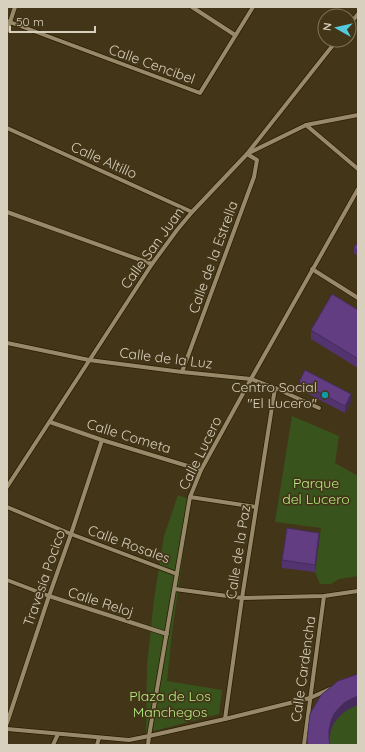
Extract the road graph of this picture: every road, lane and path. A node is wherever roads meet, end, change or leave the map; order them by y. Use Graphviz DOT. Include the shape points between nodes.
graph roads {
  1 [pos="15,7"];
  2 [pos="192,7"];
  3 [pos="253,7"];
  4 [pos="8,22"];
  5 [pos="7,31"];
  6 [pos="235,35"];
  7 [pos="331,48"];
  8 [pos="358,114"];
  9 [pos="306,125"];
  10 [pos="7,128"];
  11 [pos="247,154"];
  12 [pos="358,169"];
  13 [pos="358,189"];
  14 [pos="7,212"];
  15 [pos="192,212"];
  16 [pos="152,264"];
  17 [pos="312,269"];
  18 [pos="358,298"];
  19 [pos="7,343"];
  20 [pos="89,360"];
  21 [pos="182,372"];
  22 [pos="251,378"];
  23 [pos="275,388"];
  24 [pos="319,408"];
  25 [pos="50,422"];
  26 [pos="102,440"];
  27 [pos="201,470"];
  28 [pos="7,486"];
  29 [pos="190,497"];
  30 [pos="7,507"];
  31 [pos="256,507"];
  32 [pos="72,534"];
  33 [pos="176,574"];
  34 [pos="7,580"];
  35 [pos="174,589"];
  36 [pos="358,591"];
  37 [pos="49,596"];
  38 [pos="324,596"];
  39 [pos="242,598"];
  40 [pos="167,634"];
  41 [pos="337,685"];
  42 [pos="310,698"];
  43 [pos="225,719"];
  44 [pos="7,723"];
  45 [pos="7,729"];
  46 [pos="58,734"];
  47 [pos="149,736"];
  48 [pos="99,738"];
  49 [pos="53,745"];
  50 [pos="97,745"];
  51 [pos="148,745"];
  52 [pos="304,745"];
  1 -- 4 [label="street"];
  2 -- 6 [label="street"];
  3 -- 6 [label="street"];
  4 -- 5 [label="street"];
  4 -- 6 [label="street, Calle Cencibel" via="200,93"];
  7 -- 11 [label="street, Calle San Juan"];
  8 -- 9 [label="street"];
  9 -- 11 [label="street"];
  9 -- 12 [label="street"];
  10 -- 15 [label="street, Calle Altillo"];
  11 -- 15 [label="street, Calle San Juan"];
  11 -- 21 [label="street, Calle de la Estrella" via="257,160 254,177"];
  13 -- 17 [label="street, Calle Lucero"];
  14 -- 16 [label="street"];
  15 -- 16 [label="street, Calle San Juan"];
  16 -- 20 [label="street, Calle San Juan"];
  17 -- 18 [label="street"];
  17 -- 22 [label="street, Calle Lucero"];
  19 -- 20 [label="street, Calle de la Luz"];
  20 -- 21 [label="street, Calle de la Luz"];
  20 -- 25 [label="street, Calle San Juan"];
  21 -- 22 [label="street, Calle de la Luz"];
  22 -- 23 [label="street, Calle de la Luz"];
  22 -- 27 [label="street, Calle Lucero"];
  23 -- 24 [label="street, Calle de la Luz"];
  23 -- 31 [label="street, Calle de la Paz"];
  25 -- 26 [label="street, Calle Cometa"];
  25 -- 28 [label="street, Calle San Juan"];
  26 -- 27 [label="street, Calle Cometa"];
  26 -- 32 [label="street, Travesía Pocico"];
  27 -- 29 [label="street, Calle Lucero"];
  29 -- 31 [label="street"];
  29 -- 33 [label="street, Calle Lucero"];
  30 -- 32 [label="street, Calle Rosales"];
  31 -- 39 [label="street, Calle de la Paz"];
  32 -- 33 [label="street, Calle Rosales"];
  32 -- 37 [label="street, Travesía Pocico"];
  33 -- 35 [label="street, Calle Lucero"];
  34 -- 37 [label="street, Calle Reloj"];
  35 -- 39 [label="street"];
  35 -- 40 [label="street, Calle Lucero"];
  36 -- 38 [label="street"];
  37 -- 40 [label="street, Calle Reloj"];
  37 -- 44 [label="street, Travesía Pocico"];
  38 -- 39 [label="street"];
  38 -- 42 [label="street, Calle Cardencha"];
  39 -- 43 [label="street, Calle de la Paz"];
  40 -- 47 [label="street, Calle Lucero"];
  41 -- 42 [label="street"];
  42 -- 43 [label="street"];
  42 -- 52 [label="street, Calle Cardencha"];
  43 -- 47 [label="street"];
  45 -- 46 [label="street"];
  46 -- 48 [label="street"];
  46 -- 49 [label="street"];
  47 -- 48 [label="street" via="129,740"];
  47 -- 51 [label="street, Calle Lucero"];
  48 -- 50 [label="street"];
}
